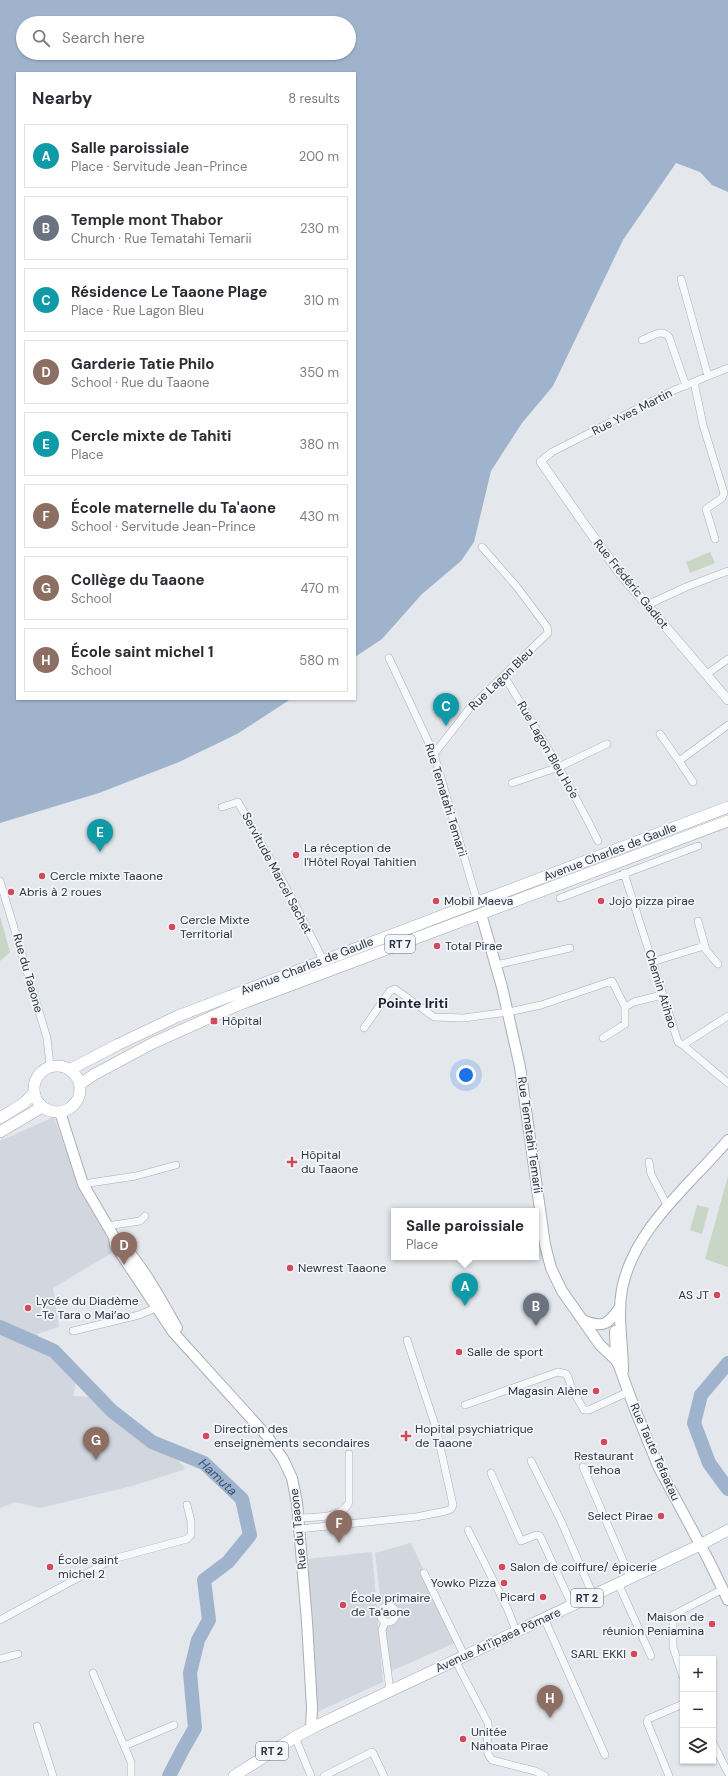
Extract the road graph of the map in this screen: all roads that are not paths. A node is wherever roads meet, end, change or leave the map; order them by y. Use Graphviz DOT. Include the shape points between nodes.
graph roads {
  1 [pos="681,279"];
  2 [pos="642,340"];
  3 [pos="728,368"];
  4 [pos="708,376"];
  5 [pos="694,382"];
  6 [pos="686,386"];
  7 [pos="541,462"];
  8 [pos="714,539"];
  9 [pos="482,547"];
  10 [pos="728,571"];
  11 [pos="648,605"];
  12 [pos="389,658"];
  13 [pos="728,659"];
  14 [pos="707,674"];
  15 [pos="504,676"];
  16 [pos="728,700"];
  17 [pos="728,725"];
  18 [pos="660,734"];
  19 [pos="607,744"];
  20 [pos="434,754"];
  21 [pos="679,761"];
  22 [pos="559,766"];
  23 [pos="693,782"];
  24 [pos="512,783"];
  25 [pos="222,807"];
  26 [pos="728,807"];
  27 [pos="728,821"];
  28 [pos="598,841"];
  29 [pos="698,846"];
  30 [pos="624,873"];
  31 [pos="0,882"];
  32 [pos="560,898"];
  33 [pos="477,901"];
  34 [pos="481,914"];
  35 [pos="698,921"];
  36 [pos="704,946"];
  37 [pos="570,948"];
  38 [pos="323,960"];
  39 [pos="652,962"];
  40 [pos="718,964"];
  41 [pos="496,965"];
  42 [pos="662,995"];
  43 [pos="625,1007"];
  44 [pos="508,1012"];
  45 [pos="728,1016"];
  46 [pos="364,1028"];
  47 [pos="603,1038"];
  48 [pos="683,1045"];
  49 [pos="50,1066"];
  50 [pos="71,1070"];
  51 [pos="728,1083"];
  52 [pos="80,1084"];
  53 [pos="34,1093"];
  54 [pos="42,1107"];
  55 [pos="60,1112"];
  56 [pos="0,1118"];
  57 [pos="0,1132"];
  58 [pos="728,1140"];
  59 [pos="649,1162"];
  60 [pos="176,1165"];
  61 [pos="83,1184"];
  62 [pos="668,1207"];
  63 [pos="145,1216"];
  64 [pos="107,1226"];
  65 [pos="160,1306"];
  66 [pos="620,1308"];
  67 [pos="583,1320"];
  68 [pos="73,1331"];
  69 [pos="407,1340"];
  70 [pos="616,1360"];
  71 [pos="624,1379"];
  72 [pos="628,1392"];
  73 [pos="465,1405"];
  74 [pos="349,1454"];
  75 [pos="531,1461"];
  76 [pos="583,1467"];
  77 [pos="491,1472"];
  78 [pos="187,1505"];
  79 [pos="298,1518"];
  80 [pos="299,1529"];
  81 [pos="468,1530"];
  82 [pos="728,1530"];
  83 [pos="700,1545"];
  84 [pos="424,1574"];
  85 [pos="630,1577"];
  86 [pos="618,1583"];
  87 [pos="723,1590"];
  88 [pos="593,1595"];
  89 [pos="728,1600"];
  90 [pos="572,1605"];
  91 [pos="544,1618"];
  92 [pos="0,1620"];
  93 [pos="385,1622"];
  94 [pos="516,1631"];
  95 [pos="18,1654"];
  96 [pos="651,1656"];
  97 [pos="460,1658"];
  98 [pos="0,1659"];
  99 [pos="680,1668"];
  100 [pos="93,1673"];
  101 [pos="390,1690"];
  102 [pos="680,1705"];
  103 [pos="174,1725"];
  104 [pos="37,1726"];
  105 [pos="311,1728"];
  106 [pos="295,1737"];
  107 [pos="124,1746"];
  108 [pos="716,1749"];
  109 [pos="606,1755"];
  110 [pos="728,1773"];
  111 [pos="53,1776"];
  112 [pos="131,1776"];
  113 [pos="234,1776"];
  114 [pos="311,1776"];
  115 [pos="324,1776"];
  116 [pos="384,1776"];
  117 [pos="545,1776"];
  118 [pos="669,1776"];
  1 -- 4 [label="street"];
  2 -- 6 [label="street" via="660,332 669,337"];
  3 -- 4 [label="street, Rue Yves Martin"];
  4 -- 5 [label="street, Rue Yves Martin"];
  5 -- 6 [label="street, Rue Yves Martin"];
  5 -- 8 [label="street" via="703,425 724,493 722,498 706,510"];
  6 -- 7 [label="street, Rue Yves Martin" via="552,452"];
  7 -- 11 [label="street, Rue Frédéric Gadiot" via="587,528"];
  9 -- 15 [label="street, Rue Lagon Bleu" via="547,627 548,633"];
  10 -- 11 [label="street"];
  11 -- 14 [label="street, Rue Frédéric Gadiot"];
  12 -- 20 [label="street, Rue Tematahi Temarii"];
  13 -- 14 [label="street"];
  14 -- 16 [label="street, Rue Frédéric Gadiot"];
  15 -- 20 [label="street, Rue Lagon Bleu" via="469,709"];
  15 -- 22 [label="street, Rue Lagon Bleu Ho'e"];
  17 -- 21 [label="street"];
  18 -- 21 [label="street"];
  19 -- 22 [label="street"];
  20 -- 33 [label="street, Rue Tematahi Temarii"];
  21 -- 23 [label="street"];
  22 -- 24 [label="street"];
  22 -- 28 [label="street, Rue Lagon Bleu Ho'e"];
  25 -- 38 [label="street, Servitude Marcel Sachet" via="238,802"];
  26 -- 33 [label="main road, Avenue Charles de Gaulle / RT 7"];
  27 -- 34 [label="main road, Avenue Charles de Gaulle / RT 7"];
  29 -- 30 [label="street"];
  30 -- 32 [label="street"];
  30 -- 39 [label="street, Chemin Atihao"];
  31 -- 49 [label="street, Rue du Taaone" via="47,1038"];
  33 -- 38 [label="main road, Avenue Charles de Gaulle / RT 7"];
  34 -- 41 [label="main road, Rue Tematahi Temarii"];
  34 -- 52 [label="main road, Avenue Charles de Gaulle / RT 7" via="215,1014 153,1043"];
  35 -- 36 [label="street"];
  36 -- 39 [label="street"];
  36 -- 40 [label="street"];
  37 -- 41 [label="street"];
  38 -- 50 [label="main road, Avenue Charles de Gaulle / RT 7" via="178,1016"];
  39 -- 42 [label="street, Chemin Atihao"];
  41 -- 44 [label="main road, Rue Tematahi Temarii"];
  42 -- 43 [label="street"];
  42 -- 48 [label="street, Chemin Atihao" via="678,1042"];
  43 -- 44 [label="street" via="612,981 541,1005"];
  43 -- 47 [label="street" via="625,1024"];
  44 -- 46 [label="street" via="464,1018 434,1017 395,988 390,991"];
  44 -- 67 [label="main road, Rue Tematahi Temarii" via="526,1103 548,1256 562,1291"];
  45 -- 48 [label="street"];
  48 -- 51 [label="street, Chemin Atihao"];
  49 -- 50 [label="main road" via="61,1066"];
  49 -- 53 [label="main road" via="36,1078"];
  50 -- 52 [label="main road"];
  52 -- 55 [label="main road" via="80,1094 76,1102 71,1108"];
  53 -- 54 [label="main road"];
  53 -- 56 [label="main road" via="24,1103"];
  54 -- 55 [label="main road"];
  54 -- 57 [label="main road"];
  55 -- 61 [label="main road, Rue du Taaone"];
  58 -- 62 [label="main road"];
  59 -- 62 [label="street" via="651,1174"];
  60 -- 61 [label="street" via="136,1176"];
  61 -- 64 [label="main road, Rue du Taaone"];
  62 -- 66 [label="main road" via="636,1251 622,1289"];
  63 -- 64 [label="street" via="140,1222"];
  64 -- 65 [label="main road, Rue du Taaone" via="116,1245"];
  65 -- 68 [label="street" via="139,1315"];
  65 -- 79 [label="main road, Rue du Taaone" via="173,1332 267,1436 283,1459 292,1478"];
  66 -- 67 [label="main road" via="606,1323 596,1325"];
  66 -- 70 [label="main road" via="615,1328"];
  66 -- 71 [label="main road"];
  67 -- 70 [label="main road, Rue Tematahi Temarii" via="600,1345"];
  69 -- 80 [label="street" via="436,1428 453,1505 451,1509 416,1517"];
  70 -- 71 [label="main road, Rue Tematahi Temarii"];
  71 -- 72 [label="main road, Rue Taute Tefaatau"];
  72 -- 73 [label="street" via="584,1410 566,1374 558,1372"];
  72 -- 83 [label="main road, Rue Taute Tefaatau" via="659,1468"];
  74 -- 79 [label="street" via="349,1502 346,1508 337,1513"];
  75 -- 88 [label="street" via="561,1521"];
  76 -- 85 [label="street"];
  77 -- 90 [label="street" via="521,1541 540,1536"];
  78 -- 92 [label="street" via="191,1521 191,1535 187,1539 113,1559"];
  79 -- 80 [label="main road, Rue du Taaone"];
  80 -- 105 [label="main road, Rue du Taaone" via="308,1622"];
  81 -- 94 [label="street"];
  82 -- 83 [label="main road, Avenue Ari'ipaea Pōmare / RT 2"];
  83 -- 85 [label="main road, Avenue Ari'ipaea Pōmare / RT 2"];
  83 -- 87 [label="main road, Rue Taute Tefaatau"];
  84 -- 97 [label="street"];
  85 -- 86 [label="main road, Avenue Ari'ipaea Pōmare / RT 2"];
  86 -- 88 [label="main road, Avenue Ari'ipaea Pōmare / RT 2"];
  86 -- 96 [label="street"];
  87 -- 89 [label="main road, Rue Taute Tefaatau"];
  87 -- 99 [label="street" via="673,1615 673,1647"];
  88 -- 90 [label="main road, Avenue Ari'ipaea Pōmare / RT 2"];
  90 -- 91 [label="main road, Avenue Ari'ipaea Pōmare / RT 2"];
  91 -- 94 [label="main road, Avenue Ari'ipaea Pōmare / RT 2"];
  91 -- 109 [label="street"];
  93 -- 101 [label="street" via="382,1630"];
  94 -- 97 [label="main road, Avenue Ari'ipaea Pōmare / RT 2"];
  95 -- 98 [label="street"];
  97 -- 101 [label="main road, Avenue Ari'ipaea Pōmare / RT 2"];
  97 -- 117 [label="street" via="488,1723 487,1754 492,1760"];
  100 -- 107 [label="street"];
  101 -- 105 [label="main road, Avenue Ari'ipaea Pōmare / RT 2"];
  102 -- 118 [label="street" via="648,1719 647,1722"];
  103 -- 107 [label="street"];
  104 -- 111 [label="street"];
  105 -- 106 [label="main road, RT 2"];
  106 -- 113 [label="main road, RT 2"];
  106 -- 114 [label="street"];
  107 -- 112 [label="street" via="131,1762"];
  108 -- 110 [label="street"];
  115 -- 116 [label="street" via="372,1752"];
}
